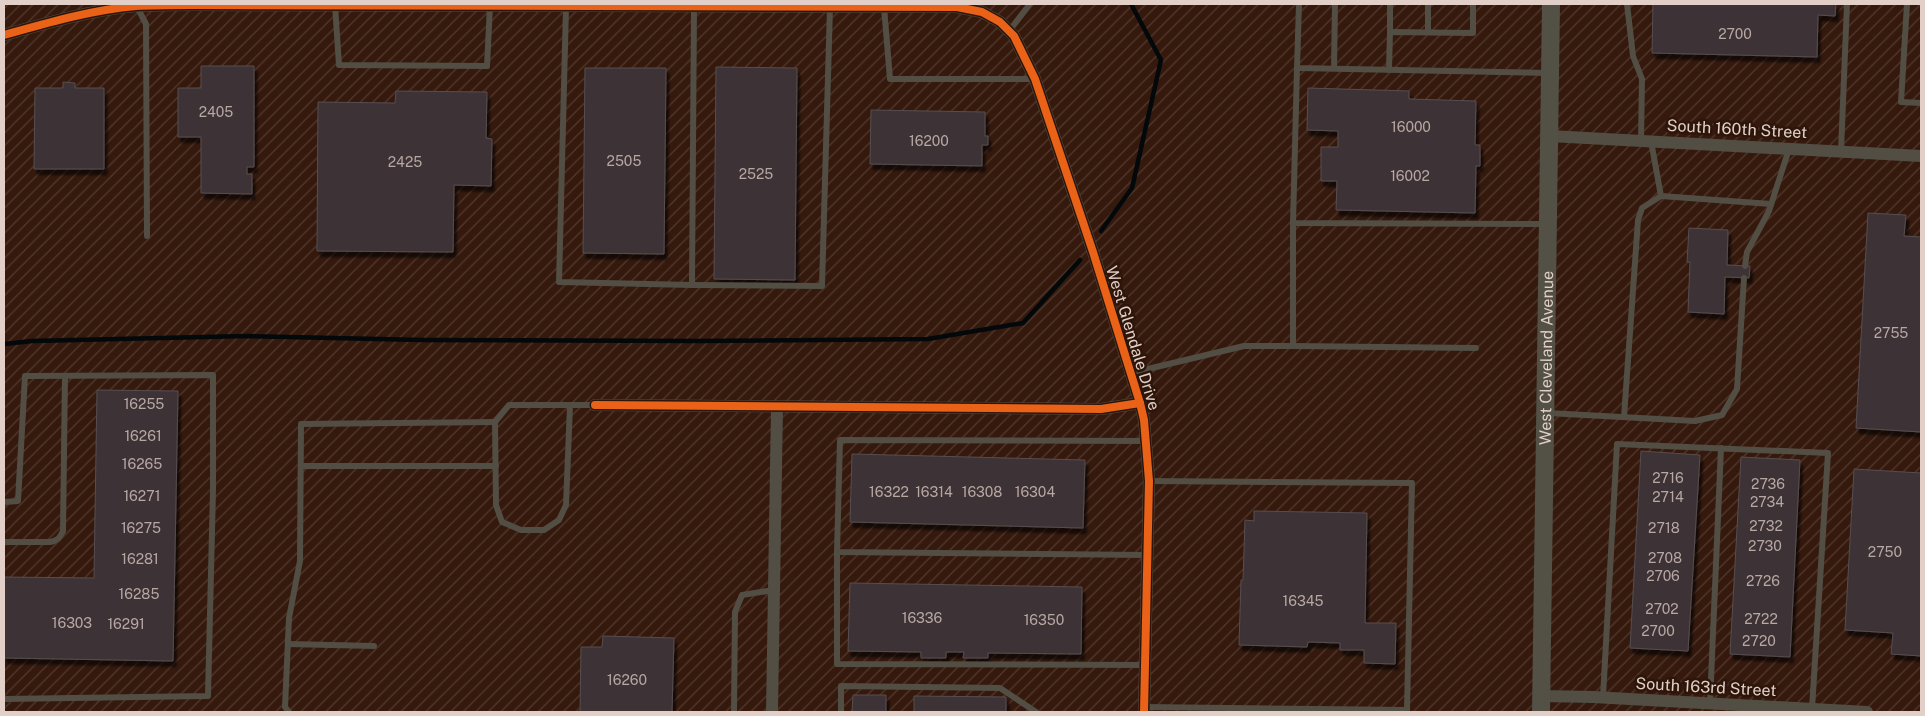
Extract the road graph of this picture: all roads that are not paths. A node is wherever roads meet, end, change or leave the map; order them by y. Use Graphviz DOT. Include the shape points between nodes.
graph roads {
  1 [pos="199,4"];
  2 [pos="403,4"];
  3 [pos="1030,4"];
  4 [pos="1299,4"];
  5 [pos="1335,4"];
  6 [pos="1390,4"];
  7 [pos="1428,4"];
  8 [pos="1474,4"];
  9 [pos="1551,4"];
  10 [pos="1627,4"];
  11 [pos="1847,4"];
  12 [pos="1907,4"];
  13 [pos="137,5"];
  14 [pos="335,5"];
  15 [pos="628,5"];
  16 [pos="748,5"];
  17 [pos="490,6"];
  18 [pos="558,6"];
  19 [pos="861,6"];
  20 [pos="694,7"];
  21 [pos="830,7"];
  22 [pos="884,7"];
  23 [pos="1004,26"];
  24 [pos="1390,32"];
  25 [pos="1428,32"];
  26 [pos="4,35"];
  27 [pos="1297,68"];
  28 [pos="1334,68"];
  29 [pos="1389,70"];
  30 [pos="1551,73"];
  31 [pos="1035,79"];
  32 [pos="1921,103"];
  33 [pos="1550,136"];
  34 [pos="1646,140"];
  35 [pos="1789,148"];
  36 [pos="1841,151"];
  37 [pos="1921,156"];
  38 [pos="1661,196"];
  39 [pos="1771,204"];
  40 [pos="1293,223"];
  41 [pos="1549,224"];
  42 [pos="147,236"];
  43 [pos="1745,266"];
  44 [pos="1744,278"];
  45 [pos="692,285"];
  46 [pos="1293,346"];
  47 [pos="1476,348"];
  48 [pos="1131,373"];
  49 [pos="65,376"];
  50 [pos="1140,403"];
  51 [pos="570,405"];
  52 [pos="595,405"];
  53 [pos="777,407"];
  54 [pos="1546,413"];
  55 [pos="1624,417"];
  56 [pos="496,422"];
  57 [pos="1146,441"];
  58 [pos="1721,448"];
  59 [pos="301,466"];
  60 [pos="496,466"];
  61 [pos="1149,481"];
  62 [pos="4,502"];
  63 [pos="4,542"];
  64 [pos="837,552"];
  65 [pos="1147,555"];
  66 [pos="774,590"];
  67 [pos="288,644"];
  68 [pos="374,646"];
  69 [pos="1145,665"];
  70 [pos="1603,697"];
  71 [pos="4,699"];
  72 [pos="1710,703"];
  73 [pos="1542,704"];
  74 [pos="1812,709"];
  75 [pos="1144,710"];
  76 [pos="289,712"];
  77 [pos="734,712"];
  78 [pos="772,712"];
  79 [pos="841,712"];
  80 [pos="1036,712"];
  81 [pos="1846,712"];
  82 [pos="1867,712"];
  1 -- 13 [label="street"];
  1 -- 14 [label="street"];
  2 -- 14 [label="street"];
  2 -- 17 [label="street"];
  3 -- 23 [label="lane"];
  4 -- 27 [label="lane"];
  5 -- 28 [label="lane"];
  6 -- 24 [label="lane"];
  7 -- 25 [label="lane"];
  8 -- 25 [label="lane" via="1473,33"];
  9 -- 30 [label="main road, West Cleveland Avenue"];
  10 -- 34 [label="lane" via="1633,56 1642,79"];
  11 -- 36 [label="lane"];
  12 -- 32 [label="lane" via="1901,102"];
  13 -- 26 [label="street" via="58,19"];
  13 -- 42 [label="lane" via="146,24"];
  14 -- 17 [label="lane" via="339,65 487,66"];
  15 -- 18 [label="street"];
  15 -- 20 [label="street"];
  16 -- 20 [label="street"];
  16 -- 21 [label="street"];
  17 -- 18 [label="street"];
  18 -- 45 [label="lane" via="560,282"];
  19 -- 21 [label="street"];
  19 -- 22 [label="street"];
  20 -- 45 [label="lane"];
  21 -- 45 [label="lane" via="822,286"];
  22 -- 23 [label="street" via="967,8 982,12"];
  22 -- 31 [label="lane" via="890,79"];
  23 -- 31 [label="street, West Glendale Drive" via="1014,36"];
  24 -- 25 [label="lane"];
  24 -- 29 [label="lane"];
  27 -- 28 [label="lane"];
  27 -- 40 [label="lane"];
  28 -- 29 [label="lane"];
  29 -- 30 [label="lane"];
  30 -- 33 [label="main road, West Cleveland Avenue"];
  31 -- 48 [label="street, West Glendale Drive"];
  33 -- 34 [label="street, South 160th Street"];
  33 -- 41 [label="main road, West Cleveland Avenue"];
  34 -- 35 [label="street, South 160th Street"];
  34 -- 38 [label="lane"];
  35 -- 36 [label="street, South 160th Street"];
  35 -- 39 [label="lane"];
  36 -- 37 [label="street, South 160th Street"];
  38 -- 39 [label="lane"];
  38 -- 55 [label="lane" via="1642,208 1638,220"];
  39 -- 43 [label="lane" via="1747,252"];
  40 -- 41 [label="lane"];
  40 -- 46 [label="lane"];
  41 -- 54 [label="main road, West Cleveland Avenue"];
  44 -- 55 [label="lane" via="1737,389 1722,415 1695,421"];
  46 -- 47 [label="lane"];
  46 -- 48 [label="lane" via="1244,346"];
  48 -- 50 [label="street, West Glendale Drive"];
  49 -- 62 [label="lane" via="25,376 18,501"];
  49 -- 63 [label="lane" via="63,531 56,541"];
  49 -- 71 [label="lane" via="213,375 208,696"];
  50 -- 53 [label="street" via="1100,409"];
  50 -- 57 [label="street, West Glendale Drive"];
  51 -- 52 [label="lane"];
  51 -- 56 [label="lane" via="509,405"];
  51 -- 60 [label="lane" via="566,505 559,520 544,530 521,530 502,522 496,505"];
  52 -- 53 [label="street"];
  53 -- 66 [label="street"];
  54 -- 55 [label="lane"];
  54 -- 73 [label="main road, West Cleveland Avenue"];
  56 -- 59 [label="lane" via="301,424"];
  56 -- 60 [label="lane"];
  57 -- 61 [label="street, West Glendale Drive"];
  57 -- 64 [label="lane" via="840,440"];
  58 -- 70 [label="lane" via="1617,444"];
  58 -- 72 [label="lane"];
  58 -- 74 [label="lane" via="1828,453"];
  59 -- 60 [label="lane"];
  59 -- 67 [label="lane" via="300,561 289,618"];
  61 -- 65 [label="street, West Glendale Drive"];
  61 -- 75 [label="lane" via="1412,483 1407,710"];
  64 -- 65 [label="lane"];
  64 -- 69 [label="lane" via="837,664"];
  65 -- 69 [label="street, West Glendale Drive"];
  66 -- 77 [label="lane" via="742,595 735,612"];
  66 -- 78 [label="street"];
  67 -- 68 [label="lane"];
  67 -- 76 [label="lane" via="284,707"];
  69 -- 75 [label="street, West Glendale Drive"];
  70 -- 72 [label="street, South 163rd Street"];
  70 -- 73 [label="street, South 163rd Street"];
  72 -- 74 [label="street, South 163rd Street"];
  74 -- 81 [label="street, South 163rd Street"];
  79 -- 80 [label="lane" via="841,686 1000,688"];
  81 -- 82 [label="street, South 163rd Street"];
}
